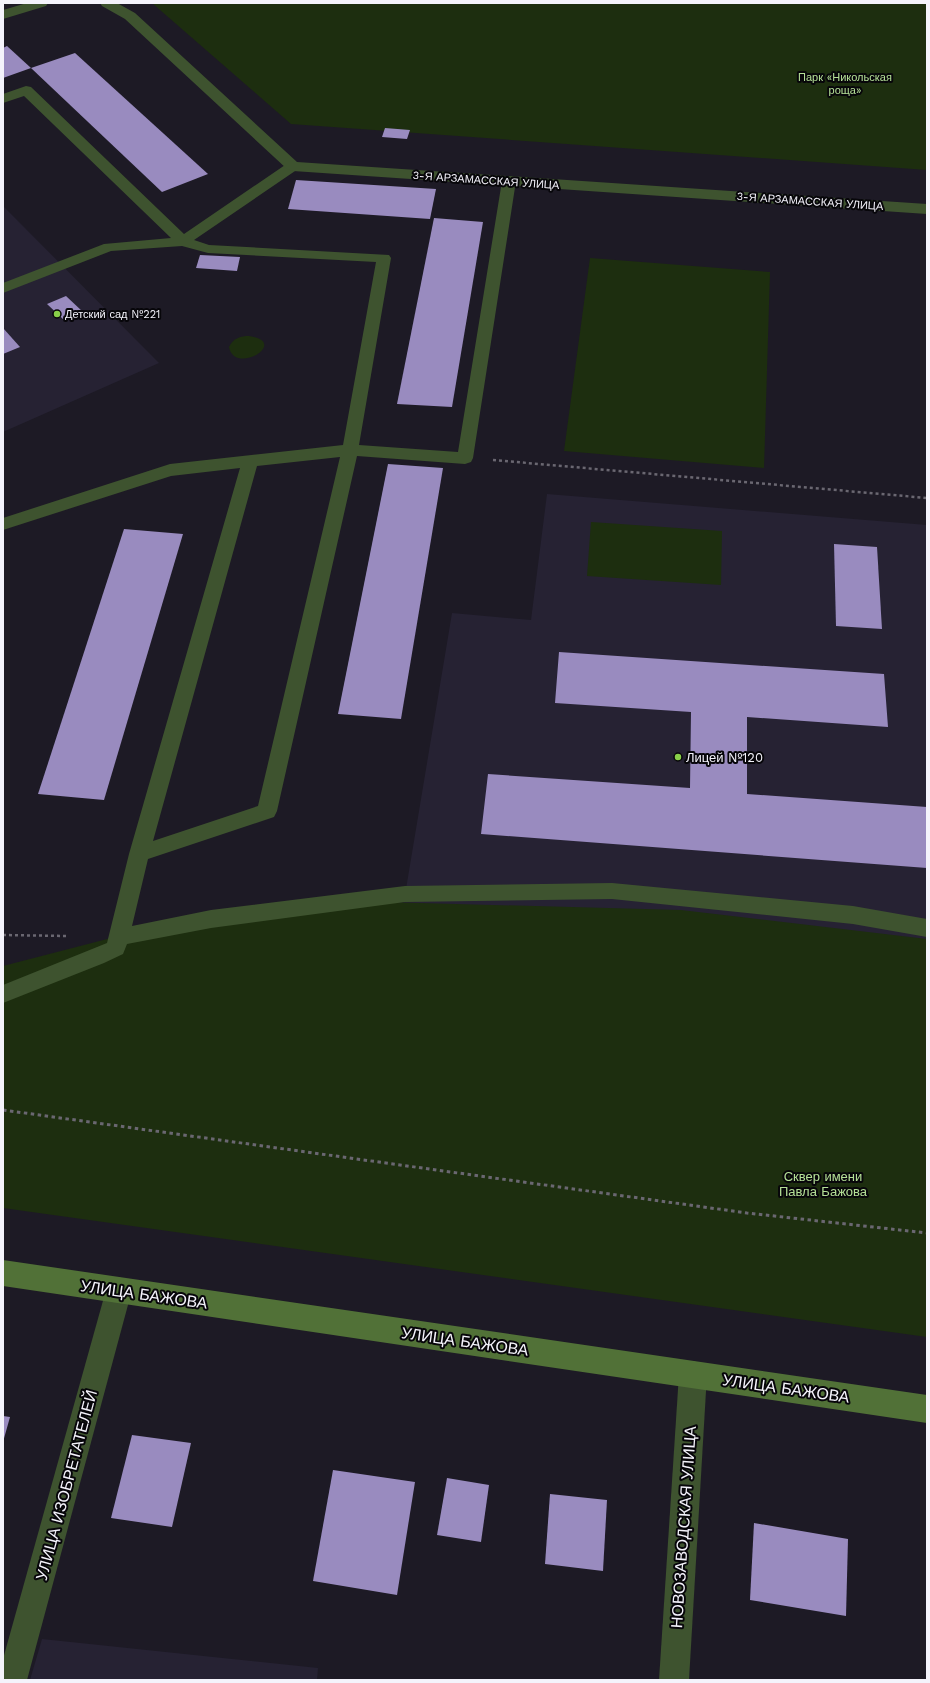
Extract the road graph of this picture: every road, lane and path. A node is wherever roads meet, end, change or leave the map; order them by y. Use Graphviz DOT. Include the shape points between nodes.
graph roads {
  1 [pos="41,3"];
  2 [pos="107,3"];
  3 [pos="3,15"];
  4 [pos="3,99"];
  5 [pos="293,166"];
  6 [pos="509,181"];
  7 [pos="927,209"];
  8 [pos="182,241"];
  9 [pos="3,288"];
  10 [pos="350,450"];
  11 [pos="465,458"];
  12 [pos="250,461"];
  13 [pos="927,498"];
  14 [pos="3,524"];
  15 [pos="139,854"];
  16 [pos="927,928"];
  17 [pos="3,935"];
  18 [pos="118,937"];
  19 [pos="3,994"];
  20 [pos="3,1110"];
  21 [pos="927,1233"];
  22 [pos="3,1273"];
  23 [pos="119,1290"];
  24 [pos="693,1374"];
  25 [pos="927,1409"];
  26 [pos="12,1680"];
  27 [pos="674,1680"];
  1 -- 3 [label="street"];
  2 -- 5 [label="street" via="130,16"];
  4 -- 8 [label="lane" via="26,90"];
  5 -- 6 [label="street, 3-Я АРЗАМАССКАЯ УЛИЦА"];
  5 -- 8 [label="lane"];
  6 -- 7 [label="street, 3-Я АРЗАМАССКАЯ УЛИЦА"];
  6 -- 11 [label="lane"];
  8 -- 9 [label="lane" via="110,247"];
  8 -- 10 [label="lane" via="208,249 384,258"];
  10 -- 11 [label="lane"];
  10 -- 12 [label="lane"];
  10 -- 15 [label="lane" via="267,811"];
  11 -- 13 [label="path"];
  12 -- 14 [label="lane" via="170,470"];
  12 -- 15 [label="lane"];
  15 -- 18 [label="lane"];
  16 -- 18 [label="lane" via="854,915 612,891 406,894 211,919"];
  17 -- 18 [label="path"];
  18 -- 19 [label="lane" via="116,948"];
  20 -- 21 [label="path" via="747,1213"];
  22 -- 23 [label="main road, УЛИЦА БАЖОВА"];
  23 -- 24 [label="main road, УЛИЦА БАЖОВА"];
  23 -- 26 [label="street, УЛИЦА ИЗОБРЕТАТЕЛЕЙ"];
  24 -- 25 [label="main road, УЛИЦА БАЖОВА"];
  24 -- 27 [label="street, НОВОЗАВОДСКАЯ УЛИЦА"];
}
